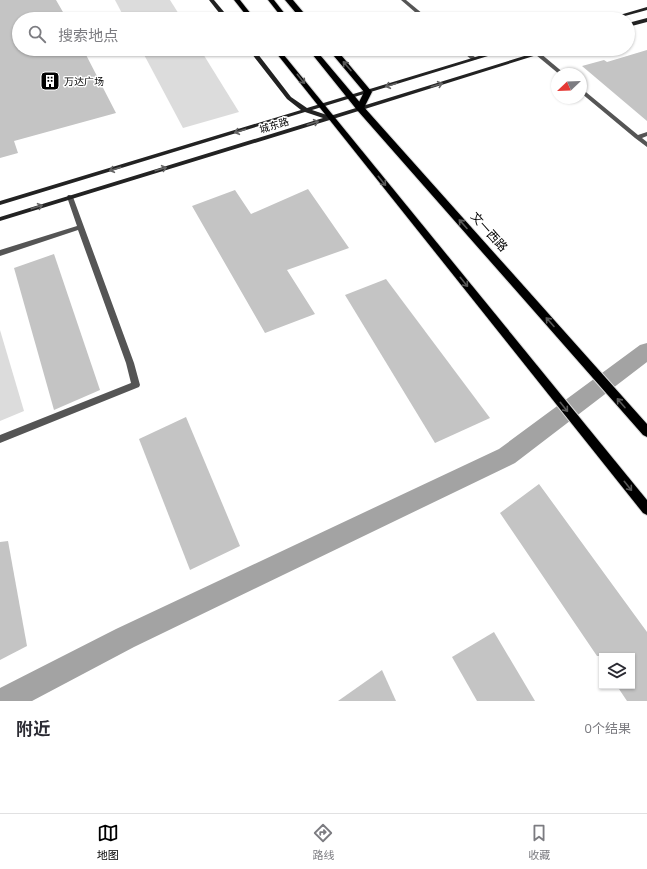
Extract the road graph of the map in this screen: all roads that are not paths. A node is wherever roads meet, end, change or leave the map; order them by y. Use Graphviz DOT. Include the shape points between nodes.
graph roads {
  1 [pos="212,0"];
  2 [pos="237,0"];
  3 [pos="271,0"];
  4 [pos="289,0"];
  5 [pos="403,0"];
  6 [pos="647,8"];
  7 [pos="221,12"];
  8 [pos="246,12"];
  9 [pos="280,12"];
  10 [pos="299,12"];
  11 [pos="418,12"];
  12 [pos="633,12"];
  13 [pos="647,20"];
  14 [pos="635,24"];
  15 [pos="256,56"];
  16 [pos="282,56"];
  17 [pos="317,56"];
  18 [pos="338,56"];
  19 [pos="470,56"];
  20 [pos="484,56"];
  21 [pos="531,56"];
  22 [pos="540,56"];
  23 [pos="474,59"];
  24 [pos="555,68"];
  25 [pos="368,92"];
  26 [pos="587,95"];
  27 [pos="351,97"];
  28 [pos="322,106"];
  29 [pos="360,108"];
  30 [pos="307,111"];
  31 [pos="331,118"];
  32 [pos="647,134"];
  33 [pos="637,137"];
  34 [pos="647,145"];
  35 [pos="70,197"];
  36 [pos="0,203"];
  37 [pos="0,219"];
  38 [pos="80,227"];
  39 [pos="0,253"];
  40 [pos="647,432"];
  41 [pos="0,439"];
  42 [pos="647,509"];
  1 -- 7 [label="street"];
  2 -- 8 [label="main road"];
  3 -- 9 [label="main road"];
  4 -- 10 [label="highway"];
  5 -- 11 [label="lane"];
  6 -- 12 [label="street"];
  13 -- 14 [label="street"];
  15 -- 30 [label="street" via="289,98"];
  16 -- 28 [label="main road, one-way"];
  17 -- 27 [label="main road, 文一西路"];
  25 -- 18 [label="highway, one-way"];
  19 -- 23 [label="lane"];
  20 -- 23 [label="street, 城东路"];
  29 -- 21 [label="street, 城东路, one-way"];
  22 -- 24 [label="lane"];
  23 -- 25 [label="street, 城东路, one-way"];
  25 -- 27 [label="street, 城东路"];
  25 -- 29 [label="highway"];
  26 -- 33 [label="lane"];
  27 -- 28 [label="street, 城东路"];
  27 -- 29 [label="main road, 文一西路"];
  28 -- 30 [label="street, 城东路"];
  28 -- 31 [label="main road"];
  29 -- 31 [label="street, 城东路"];
  40 -- 29 [label="main road, 文一西路, one-way"];
  30 -- 31 [label="street"];
  30 -- 36 [label="street, 城东路, one-way"];
  35 -- 31 [label="street, 城东路, one-way"];
  31 -- 42 [label="main road, one-way"];
  32 -- 33 [label="lane"];
  33 -- 34 [label="lane"];
  37 -- 35 [label="street, 城东路, one-way"];
  35 -- 38 [label="lane"];
  38 -- 39 [label="lane"];
  38 -- 41 [label="lane" via="136,385"];
}
